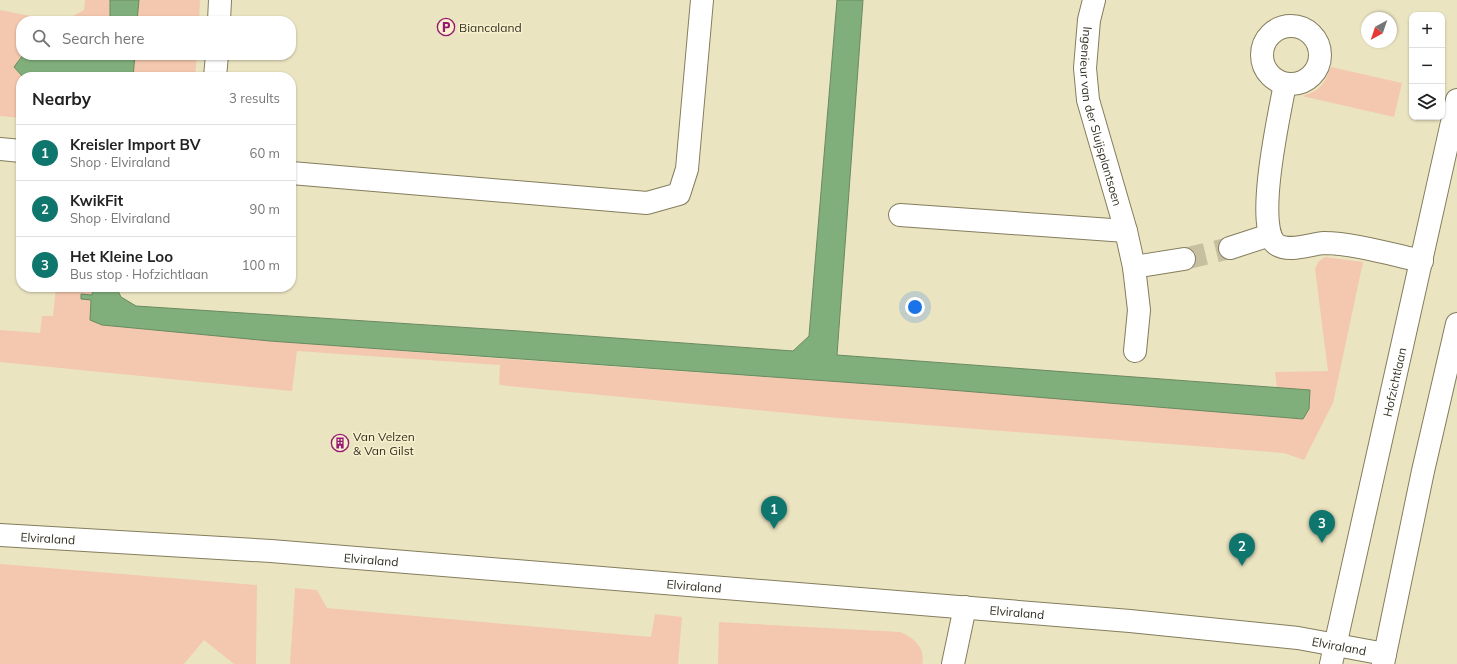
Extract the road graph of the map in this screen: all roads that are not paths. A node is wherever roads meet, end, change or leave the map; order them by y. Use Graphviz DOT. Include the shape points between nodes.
graph roads {
  1 [pos="220,0"];
  2 [pos="702,0"];
  3 [pos="1094,0"];
  4 [pos="219,16"];
  5 [pos="217,60"];
  6 [pos="215,72"];
  7 [pos="1285,84"];
  8 [pos="1457,100"];
  9 [pos="0,149"];
  10 [pos="16,151"];
  11 [pos="296,173"];
  12 [pos="900,215"];
  13 [pos="1126,231"];
  14 [pos="1270,235"];
  15 [pos="1230,248"];
  16 [pos="1184,259"];
  17 [pos="1422,261"];
  18 [pos="1134,267"];
  19 [pos="1457,324"];
  20 [pos="1135,351"];
  21 [pos="0,535"];
  22 [pos="965,607"];
  23 [pos="1333,655"];
  24 [pos="1384,659"];
  25 [pos="953,664"];
  1 -- 4 [label="street"];
  2 -- 11 [label="street" via="687,169 679,194 646,203"];
  3 -- 13 [label="street, Ingenieur van der Sluijsplantsoen" via="1089,20 1085,68 1088,100"];
  5 -- 6 [label="street"];
  7 -- 14 [label="street" via="1267,197"];
  8 -- 17 [label="street, Hofzichtlaan"];
  9 -- 10 [label="street"];
  12 -- 13 [label="street"];
  13 -- 18 [label="street, Ingenieur van der Sluijsplantsoen"];
  14 -- 15 [label="street"];
  14 -- 17 [label="street" via="1276,244 1290,248 1324,243 1340,244"];
  16 -- 18 [label="street"];
  17 -- 23 [label="street, Hofzichtlaan"];
  18 -- 20 [label="street, Ingenieur van der Sluijsplantsoen" via="1139,310"];
  19 -- 24 [label="street"];
  21 -- 22 [label="street, Elviraland" via="271,551"];
  22 -- 23 [label="street, Elviraland" via="1298,638"];
  22 -- 25 [label="street"];
  23 -- 24 [label="street, Elviraland"];
}
